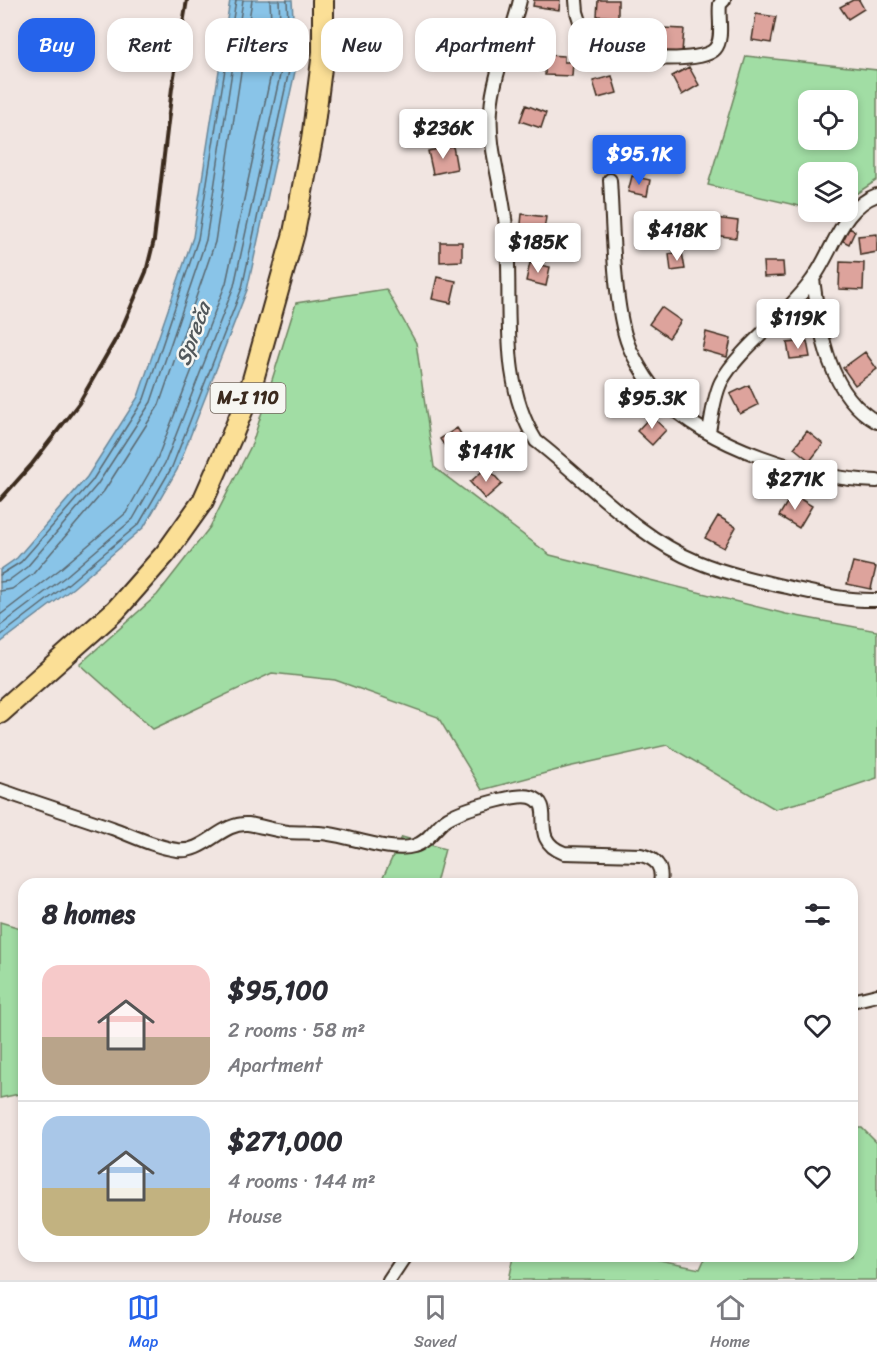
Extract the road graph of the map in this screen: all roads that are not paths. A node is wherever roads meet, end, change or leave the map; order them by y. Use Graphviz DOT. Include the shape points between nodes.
graph roads {
  1 [pos="323,0"];
  2 [pos="520,0"];
  3 [pos="576,0"];
  4 [pos="724,0"];
  5 [pos="610,180"];
  6 [pos="877,195"];
  7 [pos="813,279"];
  8 [pos="877,422"];
  9 [pos="709,431"];
  10 [pos="877,481"];
  11 [pos="877,600"];
  12 [pos="0,713"];
  13 [pos="0,790"];
  14 [pos="661,878"];
  15 [pos="877,995"];
  16 [pos="858,1000"];
  17 [pos="401,1262"];
  18 [pos="389,1280"];
  1 -- 12 [label="main road, M-I 110" via="323,52 312,140 294,233 249,394 222,459 202,501 166,553 116,610"];
  2 -- 11 [label="street" via="494,88 490,120 505,218 512,382 528,428 536,441 620,511 652,536 696,561 802,590 860,601"];
  3 -- 4 [label="street" via="586,40 608,52 632,57 686,57 717,48 720,4"];
  5 -- 9 [label="street" via="620,316 630,350 661,397"];
  6 -- 7 [label="street" via="853,210"];
  7 -- 8 [label="street" via="823,345 843,390 855,406"];
  7 -- 9 [label="street" via="781,318 735,362 721,384"];
  9 -- 10 [label="street" via="756,456 796,470"];
  13 -- 14 [label="street" via="186,851 231,827 245,824 401,848 414,846 447,818 464,810 529,796 544,809 545,840 552,849 653,858 659,864"];
  15 -- 16 [label="street"];
  17 -- 18 [label="street"];
}
